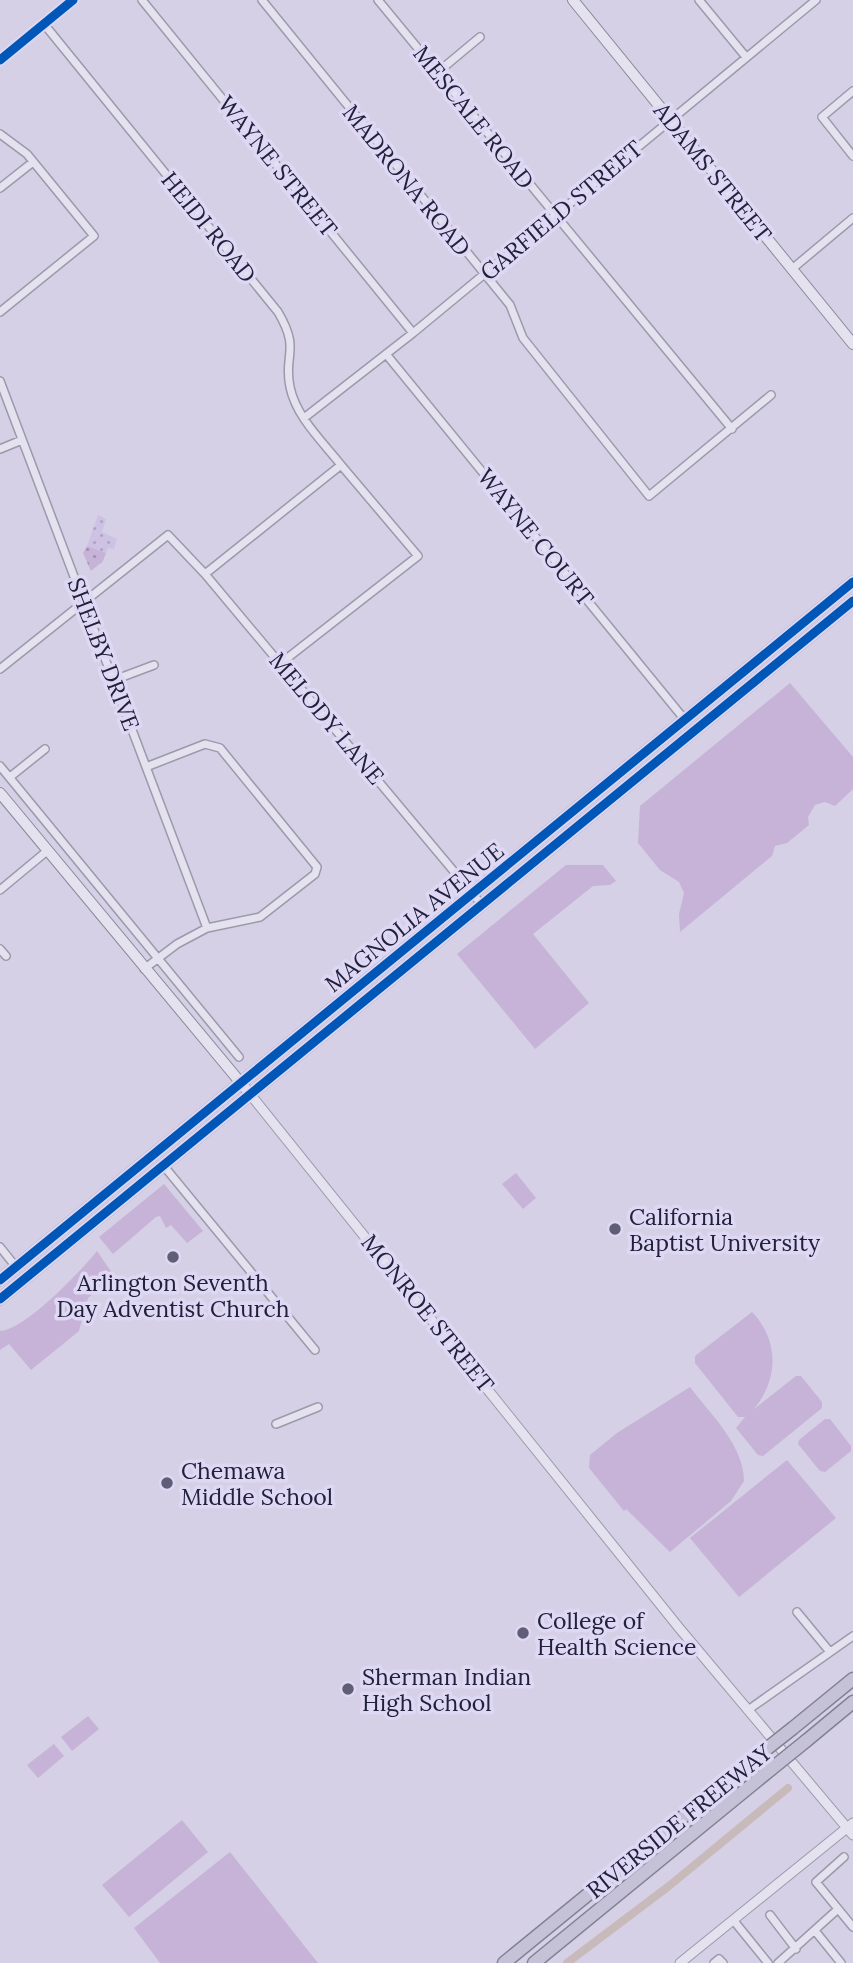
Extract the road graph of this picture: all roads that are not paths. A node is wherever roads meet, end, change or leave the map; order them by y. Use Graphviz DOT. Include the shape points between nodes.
graph roads {
  1 [pos="73,0"];
  2 [pos="142,0"];
  3 [pos="262,0"];
  4 [pos="573,0"];
  5 [pos="699,0"];
  6 [pos="816,0"];
  7 [pos="381,1"];
  8 [pos="44,24"];
  9 [pos="480,37"];
  10 [pos="746,57"];
  11 [pos="0,60"];
  12 [pos="438,72"];
  13 [pos="853,91"];
  14 [pos="670,120"];
  15 [pos="0,134"];
  16 [pos="853,156"];
  17 [pos="33,162"];
  18 [pos="0,188"];
  19 [pos="555,216"];
  20 [pos="853,218"];
  21 [pos="792,269"];
  22 [pos="483,274"];
  23 [pos="0,312"];
  24 [pos="849,331"];
  25 [pos="414,333"];
  26 [pos="853,344"];
  27 [pos="386,354"];
  28 [pos="0,381"];
  29 [pos="771,395"];
  30 [pos="304,418"];
  31 [pos="732,429"];
  32 [pos="22,440"];
  33 [pos="0,449"];
  34 [pos="341,465"];
  35 [pos="205,574"];
  36 [pos="853,583"];
  37 [pos="83,601"];
  38 [pos="853,601"];
  39 [pos="281,663"];
  40 [pos="154,665"];
  41 [pos="0,669"];
  42 [pos="114,680"];
  43 [pos="685,720"];
  44 [pos="695,731"];
  45 [pos="45,749"];
  46 [pos="0,765"];
  47 [pos="146,767"];
  48 [pos="10,777"];
  49 [pos="0,793"];
  50 [pos="47,851"];
  51 [pos="0,890"];
  52 [pos="473,893"];
  53 [pos="482,905"];
  54 [pos="207,928"];
  55 [pos="0,949"];
  56 [pos="6,956"];
  57 [pos="157,958"];
  58 [pos="144,969"];
  59 [pos="239,1057"];
  60 [pos="242,1083"];
  61 [pos="250,1094"];
  62 [pos="163,1166"];
  63 [pos="0,1247"];
  64 [pos="16,1267"];
  65 [pos="0,1280"];
  66 [pos="0,1299"];
  67 [pos="315,1350"];
  68 [pos="318,1407"];
  69 [pos="276,1424"];
  70 [pos="797,1612"];
  71 [pos="853,1636"];
  72 [pos="830,1652"];
  73 [pos="853,1679"];
  74 [pos="853,1702"];
  75 [pos="748,1710"];
  76 [pos="851,1829"];
  77 [pos="844,1857"];
  78 [pos="838,1909"];
  79 [pos="770,1915"];
  80 [pos="734,1921"];
  81 [pos="851,1922"];
  82 [pos="816,1932"];
  83 [pos="796,1948"];
  84 [pos="504,1963"];
  85 [pos="534,1963"];
  86 [pos="681,1963"];
  87 [pos="768,1963"];
  88 [pos="778,1963"];
  89 [pos="841,1963"];
  1 -- 8 [label="main road"];
  2 -- 25 [label="street, WAYNE STREET"];
  3 -- 22 [label="street, MADRONA ROAD"];
  4 -- 14 [label="main road, ADAMS STREET"];
  5 -- 10 [label="street"];
  6 -- 10 [label="street, GARFIELD STREET"];
  7 -- 12 [label="street, MESCALE ROAD"];
  8 -- 11 [label="main road"];
  8 -- 30 [label="street, HEIDI ROAD" via="278,312 292,342 289,386"];
  9 -- 12 [label="street"];
  10 -- 14 [label="street, GARFIELD STREET"];
  12 -- 19 [label="street, MESCALE ROAD"];
  13 -- 16 [label="street" via="822,117"];
  14 -- 19 [label="street, GARFIELD STREET"];
  14 -- 21 [label="main road, ADAMS STREET"];
  15 -- 17 [label="street"];
  17 -- 18 [label="street"];
  17 -- 23 [label="street" via="94,236"];
  19 -- 22 [label="street, GARFIELD STREET"];
  19 -- 31 [label="street, MESCALE ROAD"];
  20 -- 21 [label="street"];
  21 -- 24 [label="main road, ADAMS STREET"];
  22 -- 25 [label="street, GARFIELD STREET"];
  22 -- 31 [label="street, MADRONA ROAD" via="509,305 523,338 649,496"];
  24 -- 26 [label="main road, ADAMS STREET"];
  25 -- 27 [label="street, GARFIELD STREET"];
  27 -- 30 [label="street, GARFIELD STREET"];
  27 -- 43 [label="street, WAYNE COURT"];
  28 -- 32 [label="street, SHELBY DRIVE"];
  29 -- 31 [label="street"];
  30 -- 34 [label="street, HEIDI ROAD"];
  32 -- 33 [label="street"];
  32 -- 37 [label="street, SHELBY DRIVE"];
  34 -- 35 [label="street"];
  34 -- 39 [label="street" via="418,556"];
  35 -- 37 [label="street, MELODY LANE" via="168,535"];
  35 -- 39 [label="street, MELODY LANE"];
  36 -- 43 [label="main road, MAGNOLIA AVENUE"];
  37 -- 41 [label="street"];
  37 -- 42 [label="street, SHELBY DRIVE"];
  38 -- 44 [label="main road, MAGNOLIA AVENUE"];
  39 -- 52 [label="street, MELODY LANE"];
  40 -- 42 [label="street"];
  42 -- 47 [label="street, SHELBY DRIVE"];
  43 -- 44 [label="main road"];
  43 -- 52 [label="main road, MAGNOLIA AVENUE"];
  44 -- 53 [label="main road, MAGNOLIA AVENUE"];
  45 -- 48 [label="street"];
  46 -- 48 [label="street"];
  47 -- 54 [label="street, SHELBY DRIVE"];
  47 -- 54 [label="street" via="205,744 220,748 317,867 315,874 260,917"];
  48 -- 57 [label="street"];
  49 -- 50 [label="main road, MONROE STREET"];
  50 -- 51 [label="street"];
  50 -- 58 [label="main road, MONROE STREET"];
  52 -- 53 [label="street, MELODY LANE"];
  52 -- 60 [label="main road, MAGNOLIA AVENUE"];
  53 -- 61 [label="main road, MAGNOLIA AVENUE"];
  54 -- 57 [label="street"];
  55 -- 56 [label="street"];
  57 -- 58 [label="street"];
  57 -- 59 [label="street"];
  58 -- 60 [label="main road, MONROE STREET"];
  60 -- 61 [label="main road, MONROE STREET"];
  60 -- 64 [label="main road, MAGNOLIA AVENUE"];
  61 -- 62 [label="main road, MAGNOLIA AVENUE"];
  61 -- 75 [label="street, MONROE STREET"];
  62 -- 66 [label="main road, MAGNOLIA AVENUE"];
  62 -- 67 [label="street"];
  63 -- 64 [label="street"];
  64 -- 65 [label="main road, MAGNOLIA AVENUE"];
  68 -- 69 [label="street"];
  70 -- 72 [label="street"];
  71 -- 72 [label="street"];
  72 -- 75 [label="street"];
  73 -- 84 [label="highway, RIVERSIDE FREEWAY, bridge"];
  74 -- 85 [label="highway, RIVERSIDE FREEWAY, bridge"];
  75 -- 76 [label="street, MONROE STREET"];
  76 -- 80 [label="street"];
  77 -- 78 [label="street" via="816,1882"];
  78 -- 81 [label="street"];
  78 -- 82 [label="street"];
  79 -- 83 [label="street"];
  80 -- 86 [label="street"];
  80 -- 87 [label="street"];
  82 -- 83 [label="street"];
  82 -- 89 [label="street"];
  83 -- 88 [label="street"];
}
